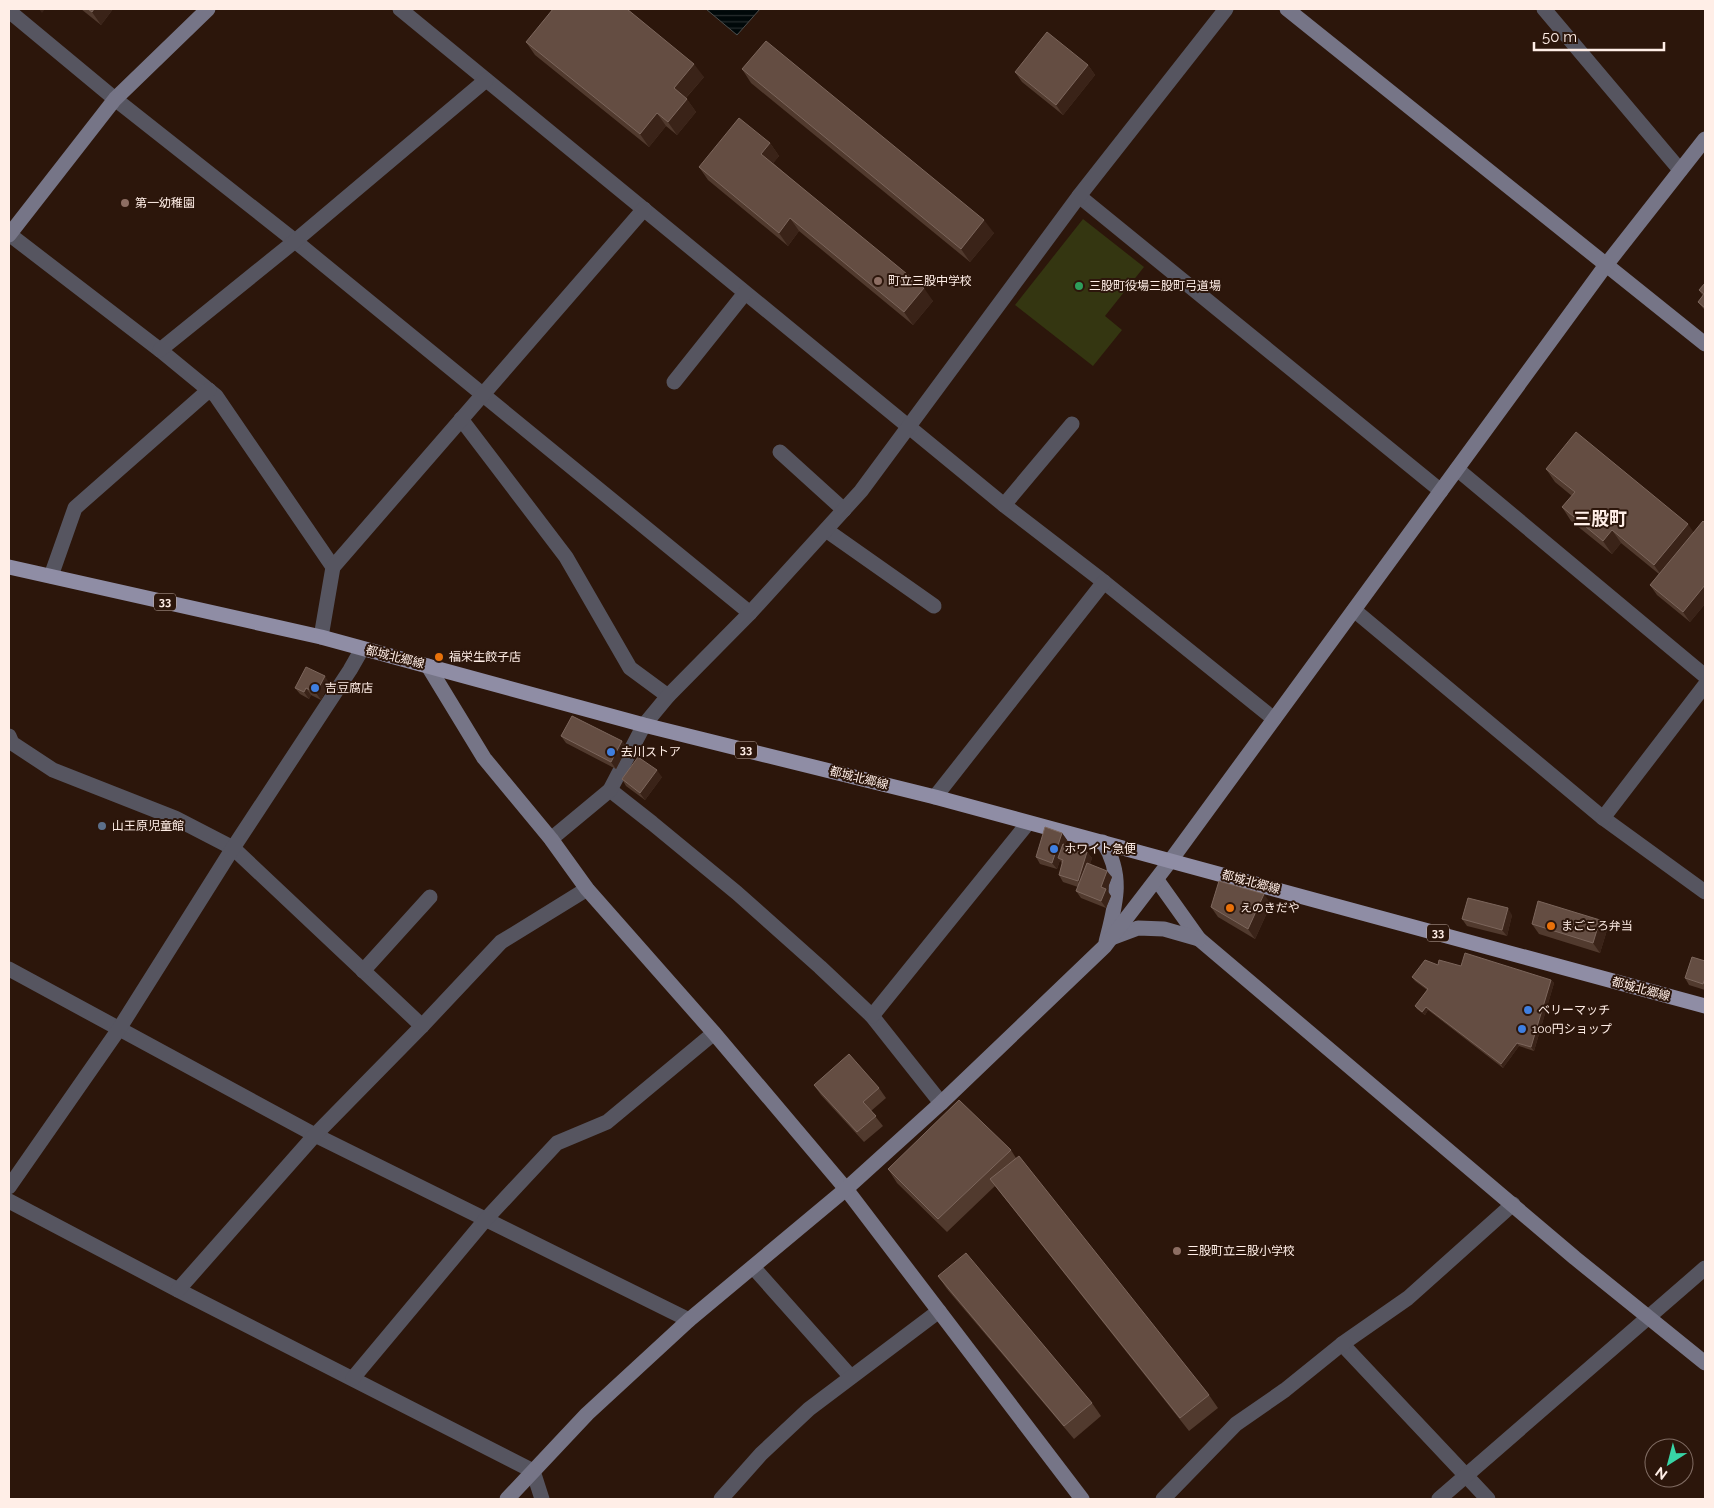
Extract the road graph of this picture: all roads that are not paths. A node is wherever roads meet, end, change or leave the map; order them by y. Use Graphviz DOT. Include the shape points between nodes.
graph roads {
  1 [pos="208,9"];
  2 [pos="400,9"];
  3 [pos="1226,9"];
  4 [pos="1287,9"];
  5 [pos="1544,9"];
  6 [pos="9,11"];
  7 [pos="486,80"];
  8 [pos="115,99"];
  9 [pos="1703,146"];
  10 [pos="1680,170"];
  11 [pos="1079,196"];
  12 [pos="644,209"];
  13 [pos="9,234"];
  14 [pos="295,241"];
  15 [pos="1606,265"];
  16 [pos="745,293"];
  17 [pos="1705,344"];
  18 [pos="160,350"];
  19 [pos="674,382"];
  20 [pos="209,390"];
  21 [pos="483,394"];
  22 [pos="461,419"];
  23 [pos="1072,424"];
  24 [pos="909,427"];
  25 [pos="780,452"];
  26 [pos="1457,469"];
  27 [pos="1441,491"];
  28 [pos="1004,505"];
  29 [pos="844,510"];
  30 [pos="826,530"];
  31 [pos="9,567"];
  32 [pos="333,567"];
  33 [pos="50,576"];
  34 [pos="1104,582"];
  35 [pos="934,606"];
  36 [pos="1354,610"];
  37 [pos="750,613"];
  38 [pos="321,636"];
  39 [pos="362,649"];
  40 [pos="428,666"];
  41 [pos="1705,676"];
  42 [pos="1705,686"];
  43 [pos="668,696"];
  44 [pos="1274,719"];
  45 [pos="644,725"];
  46 [pos="9,736"];
  47 [pos="610,790"];
  48 [pos="935,797"];
  49 [pos="1603,818"];
  50 [pos="1028,823"];
  51 [pos="551,838"];
  52 [pos="1103,842"];
  53 [pos="233,848"];
  54 [pos="1172,860"];
  55 [pos="1156,880"];
  56 [pos="587,889"];
  57 [pos="1705,892"];
  58 [pos="430,897"];
  59 [pos="1199,939"];
  60 [pos="1109,942"];
  61 [pos="9,969"];
  62 [pos="363,971"];
  63 [pos="1705,1006"];
  64 [pos="872,1016"];
  65 [pos="422,1026"];
  66 [pos="119,1029"];
  67 [pos="714,1033"];
  68 [pos="942,1103"];
  69 [pos="315,1135"];
  70 [pos="9,1187"];
  71 [pos="846,1190"];
  72 [pos="9,1201"];
  73 [pos="1513,1204"];
  74 [pos="486,1218"];
  75 [pos="753,1267"];
  76 [pos="1705,1268"];
  77 [pos="178,1290"];
  78 [pos="938,1311"];
  79 [pos="1649,1318"];
  80 [pos="690,1320"];
  81 [pos="1342,1344"];
  82 [pos="1705,1363"];
  83 [pos="851,1377"];
  84 [pos="353,1378"];
  85 [pos="533,1471"];
  86 [pos="1467,1476"];
  87 [pos="506,1499"];
  88 [pos="542,1499"];
  89 [pos="721,1499"];
  90 [pos="1082,1499"];
  91 [pos="1163,1499"];
  92 [pos="1439,1499"];
  93 [pos="1488,1499"];
  1 -- 8 [label="street"];
  2 -- 7 [label="street"];
  3 -- 11 [label="street"];
  4 -- 15 [label="street"];
  5 -- 10 [label="street"];
  6 -- 8 [label="street"];
  7 -- 12 [label="street"];
  7 -- 14 [label="street"];
  8 -- 13 [label="street"];
  8 -- 14 [label="street"];
  9 -- 10 [label="street"];
  10 -- 15 [label="street"];
  11 -- 24 [label="street"];
  11 -- 27 [label="street"];
  12 -- 16 [label="street"];
  12 -- 21 [label="street"];
  13 -- 18 [label="street"];
  14 -- 18 [label="street"];
  14 -- 21 [label="street"];
  15 -- 17 [label="street"];
  15 -- 26 [label="street"];
  16 -- 19 [label="street"];
  16 -- 24 [label="street"];
  18 -- 20 [label="street"];
  20 -- 32 [label="street" via="271,474"];
  20 -- 33 [label="street" via="75,508"];
  21 -- 22 [label="street"];
  21 -- 37 [label="street"];
  22 -- 32 [label="street"];
  22 -- 43 [label="street" via="566,557 630,668"];
  23 -- 28 [label="street"];
  24 -- 28 [label="street"];
  24 -- 29 [label="street"];
  25 -- 29 [label="street"];
  26 -- 27 [label="street"];
  26 -- 41 [label="street"];
  27 -- 36 [label="street"];
  28 -- 34 [label="street"];
  29 -- 30 [label="street"];
  30 -- 35 [label="street"];
  30 -- 37 [label="street"];
  31 -- 33 [label="main road, 都城北郷線 / 33"];
  32 -- 38 [label="street"];
  33 -- 38 [label="main road, 都城北郷線 / 33"];
  34 -- 44 [label="street"];
  34 -- 48 [label="street"];
  36 -- 44 [label="street"];
  36 -- 49 [label="street"];
  37 -- 43 [label="street"];
  38 -- 39 [label="main road, 都城北郷線 / 33"];
  39 -- 40 [label="main road, 都城北郷線 / 33"];
  39 -- 53 [label="street"];
  40 -- 45 [label="main road, 都城北郷線 / 33"];
  40 -- 51 [label="street" via="484,758"];
  42 -- 49 [label="street"];
  43 -- 45 [label="street"];
  44 -- 54 [label="street"];
  45 -- 47 [label="street"];
  45 -- 48 [label="main road, 都城北郷線 / 33"];
  46 -- 53 [label="street" via="12,743 52,770 175,818"];
  47 -- 51 [label="street"];
  47 -- 64 [label="street" via="737,893"];
  48 -- 50 [label="main road, 都城北郷線 / 33"];
  49 -- 57 [label="street"];
  50 -- 52 [label="main road, 都城北郷線 / 33"];
  50 -- 64 [label="street"];
  51 -- 56 [label="street"];
  52 -- 54 [label="main road, 都城北郷線 / 33"];
  52 -- 60 [label="street" via="1111,854 1117,883"];
  53 -- 62 [label="street"];
  53 -- 66 [label="street"];
  54 -- 55 [label="street"];
  54 -- 63 [label="main road, 都城北郷線 / 33"];
  55 -- 59 [label="street"];
  55 -- 60 [label="street"];
  56 -- 65 [label="street" via="501,942"];
  56 -- 67 [label="street"];
  58 -- 62 [label="street"];
  59 -- 60 [label="street" via="1164,929 1138,928"];
  59 -- 73 [label="street"];
  60 -- 68 [label="street"];
  61 -- 66 [label="street"];
  62 -- 65 [label="street"];
  64 -- 68 [label="street"];
  65 -- 69 [label="street"];
  66 -- 69 [label="street"];
  66 -- 70 [label="street"];
  67 -- 71 [label="street"];
  67 -- 74 [label="street" via="607,1122 558,1143"];
  68 -- 71 [label="street"];
  69 -- 74 [label="street"];
  69 -- 77 [label="street"];
  71 -- 75 [label="street"];
  71 -- 78 [label="street"];
  72 -- 77 [label="street"];
  73 -- 79 [label="street"];
  73 -- 81 [label="street" via="1408,1298"];
  74 -- 80 [label="street"];
  74 -- 84 [label="street"];
  75 -- 80 [label="street"];
  75 -- 83 [label="street"];
  76 -- 79 [label="street"];
  77 -- 84 [label="street"];
  78 -- 83 [label="street"];
  78 -- 90 [label="street"];
  79 -- 82 [label="street"];
  79 -- 86 [label="street"];
  80 -- 85 [label="street" via="586,1414"];
  81 -- 86 [label="street"];
  81 -- 91 [label="street" via="1236,1424"];
  83 -- 89 [label="street" via="761,1454"];
  84 -- 85 [label="street"];
  85 -- 87 [label="street"];
  85 -- 88 [label="street"];
  86 -- 92 [label="street"];
  86 -- 93 [label="street"];
}
